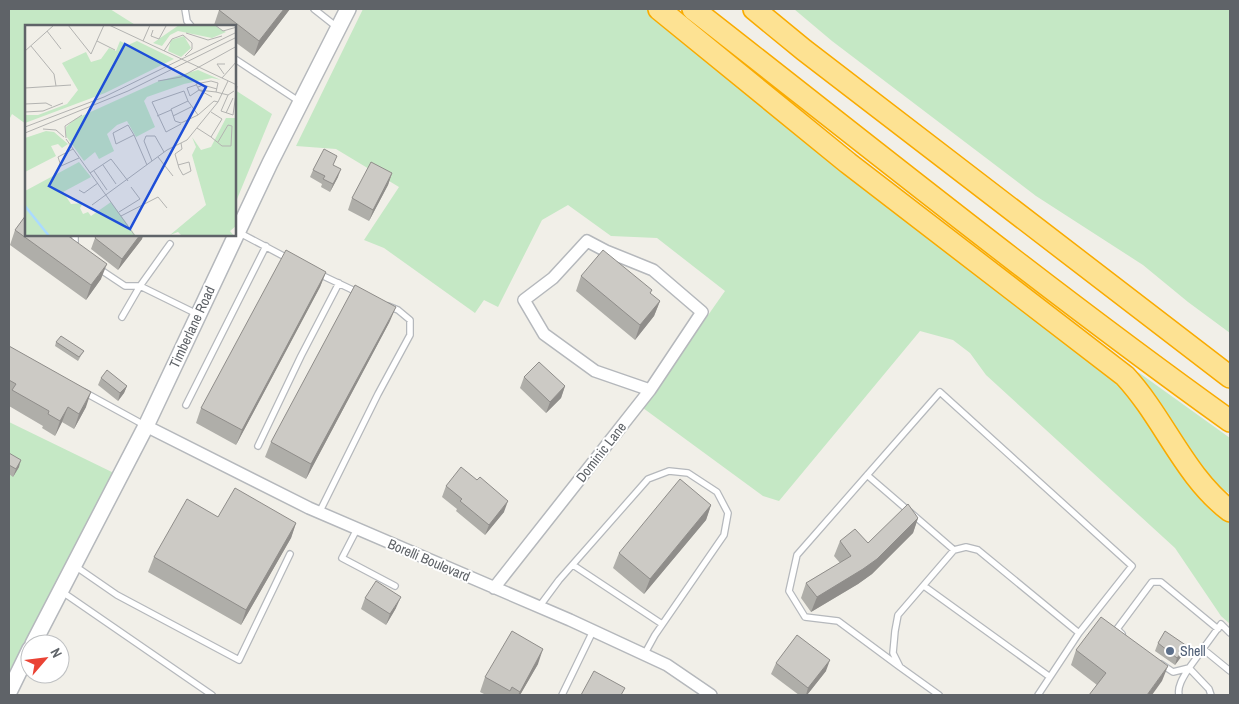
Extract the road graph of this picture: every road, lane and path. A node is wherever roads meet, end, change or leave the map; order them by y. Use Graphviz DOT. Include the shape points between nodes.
graph roads {
  1 [pos="185,9"];
  2 [pos="314,9"];
  3 [pos="348,9"];
  4 [pos="659,9"];
  5 [pos="694,9"];
  6 [pos="754,9"];
  7 [pos="190,25"];
  8 [pos="338,28"];
  9 [pos="804,50"];
  10 [pos="236,60"];
  11 [pos="301,103"];
  12 [pos="238,232"];
  13 [pos="74,236"];
  14 [pos="170,244"];
  15 [pos="266,246"];
  16 [pos="80,256"];
  17 [pos="297,263"];
  18 [pos="95,266"];
  19 [pos="312,271"];
  20 [pos="338,283"];
  21 [pos="140,286"];
  22 [pos="364,295"];
  23 [pos="381,303"];
  24 [pos="198,315"];
  25 [pos="122,317"];
  26 [pos="1230,362"];
  27 [pos="1230,377"];
  28 [pos="78,389"];
  29 [pos="650,390"];
  30 [pos="186,405"];
  31 [pos="1230,420"];
  32 [pos="146,426"];
  33 [pos="258,446"];
  34 [pos="867,476"];
  35 [pos="1230,512"];
  36 [pos="319,513"];
  37 [pos="357,529"];
  38 [pos="954,550"];
  39 [pos="290,554"];
  40 [pos="73,565"];
  41 [pos="573,565"];
  42 [pos="395,586"];
  43 [pos="924,586"];
  44 [pos="494,588"];
  45 [pos="60,590"];
  46 [pos="539,607"];
  47 [pos="662,624"];
  48 [pos="1220,627"];
  49 [pos="593,631"];
  50 [pos="1079,633"];
  51 [pos="1230,633"];
  52 [pos="38,634"];
  53 [pos="1124,635"];
  54 [pos="1203,649"];
  55 [pos="644,655"];
  56 [pos="1154,659"];
  57 [pos="900,668"];
  58 [pos="1189,668"];
  59 [pos="20,669"];
  60 [pos="1230,671"];
  61 [pos="1050,677"];
  62 [pos="9,692"];
  63 [pos="1177,694"];
  64 [pos="212,695"];
  65 [pos="562,695"];
  66 [pos="711,695"];
  67 [pos="940,695"];
  68 [pos="1038,695"];
  69 [pos="1211,695"];
  1 -- 7 [label="lane"];
  2 -- 8 [label="lane"];
  3 -- 8 [label="street, Timberlane Road"];
  4 -- 35 [label="highway" via="848,163 1125,376 1203,486"];
  5 -- 31 [label="highway" via="950,210"];
  6 -- 9 [label="highway"];
  8 -- 11 [label="street, Timberlane Road"];
  9 -- 26 [label="highway" via="833,58 1084,254"];
  9 -- 27 [label="highway"];
  10 -- 11 [label="lane"];
  11 -- 12 [label="street, Timberlane Road"];
  12 -- 15 [label="lane"];
  12 -- 24 [label="street, Timberlane Road"];
  13 -- 16 [label="lane" via="75,248"];
  14 -- 21 [label="lane"];
  15 -- 17 [label="lane"];
  15 -- 30 [label="lane"];
  18 -- 21 [label="lane" via="124,286"];
  19 -- 20 [label="lane"];
  20 -- 22 [label="lane"];
  20 -- 33 [label="lane"];
  21 -- 24 [label="lane"];
  21 -- 25 [label="lane"];
  23 -- 36 [label="lane" via="398,310 410,320 410,335"];
  24 -- 32 [label="street, Timberlane Road"];
  28 -- 32 [label="lane"];
  29 -- 29 [label="street, Dominic Lane" via="595,372 544,334 524,300 553,278 588,241 653,270 702,312"];
  29 -- 44 [label="street, Dominic Lane"];
  32 -- 36 [label="street, Borelli Boulevard"];
  32 -- 40 [label="street, Timberlane Road"];
  34 -- 38 [label="lane"];
  34 -- 50 [label="lane" via="940,392 1132,566"];
  34 -- 57 [label="lane" via="797,555 789,591 805,617 838,621"];
  36 -- 37 [label="street, Borelli Boulevard"];
  37 -- 42 [label="lane" via="342,558"];
  37 -- 44 [label="street, Borelli Boulevard"];
  38 -- 43 [label="lane"];
  38 -- 50 [label="lane" via="966,547 978,550"];
  39 -- 40 [label="lane" via="239,660 117,595"];
  40 -- 45 [label="street, Timberlane Road"];
  41 -- 46 [label="lane"];
  41 -- 47 [label="lane"];
  41 -- 47 [label="lane" via="648,479 669,471 688,473 717,492 728,513 724,535"];
  43 -- 57 [label="lane" via="898,615 893,653"];
  43 -- 61 [label="lane"];
  44 -- 46 [label="street, Borelli Boulevard"];
  45 -- 52 [label="street, Timberlane Road"];
  45 -- 64 [label="lane"];
  46 -- 49 [label="street, Borelli Boulevard"];
  47 -- 55 [label="lane"];
  48 -- 51 [label="lane"];
  48 -- 53 [label="lane" via="1161,582 1152,582 1117,629"];
  48 -- 54 [label="lane"];
  49 -- 55 [label="street, Borelli Boulevard"];
  49 -- 65 [label="lane"];
  50 -- 61 [label="lane"];
  54 -- 58 [label="lane"];
  54 -- 60 [label="lane"];
  55 -- 66 [label="street, Borelli Boulevard" via="667,665"];
  56 -- 58 [label="lane" via="1173,672"];
  57 -- 67 [label="lane"];
  58 -- 63 [label="lane"];
  58 -- 69 [label="lane"];
  59 -- 62 [label="street"];
  61 -- 68 [label="lane"];
}
